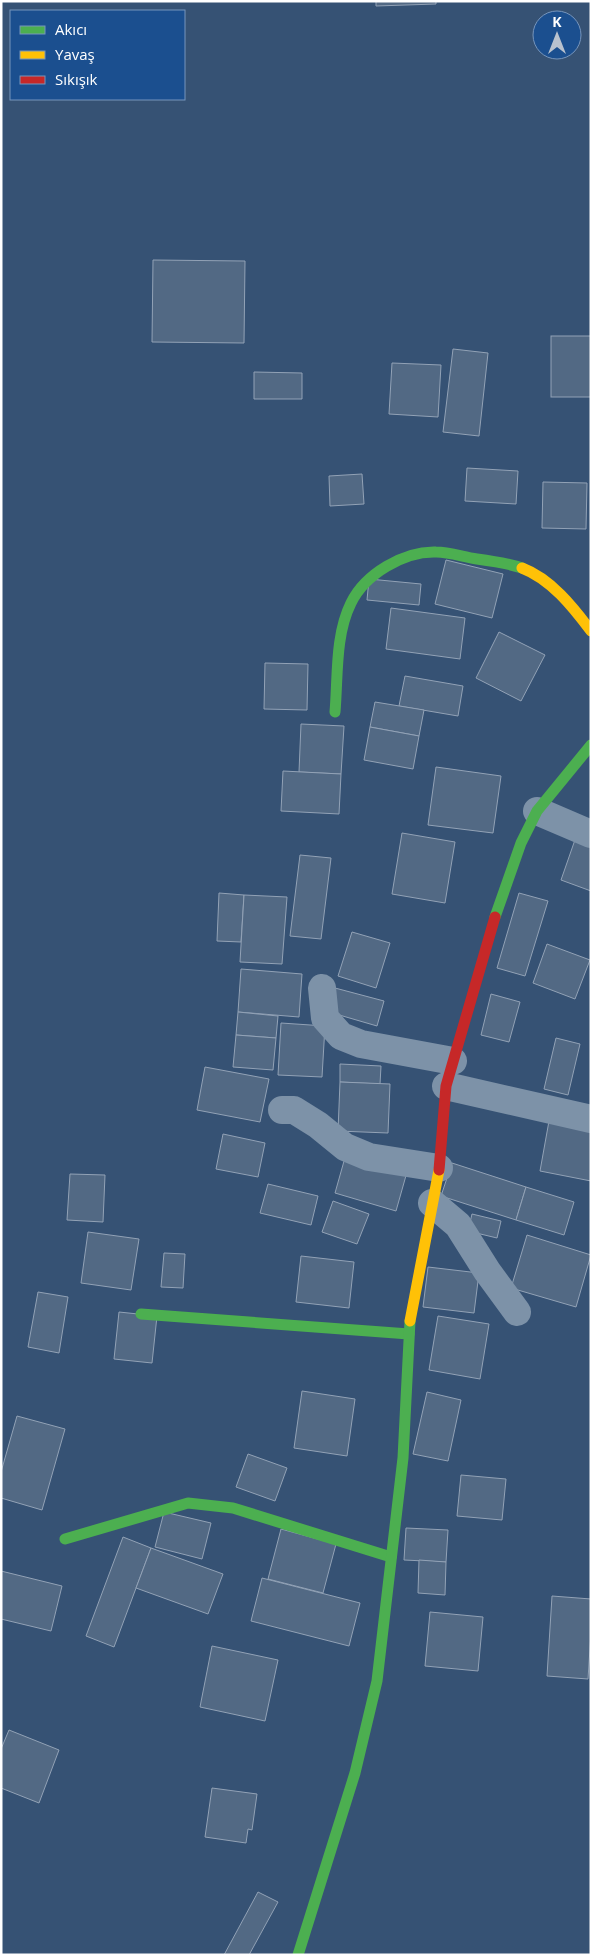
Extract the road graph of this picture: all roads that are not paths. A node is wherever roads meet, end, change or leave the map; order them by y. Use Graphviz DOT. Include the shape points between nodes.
graph roads {
  1 [pos="591,631"];
  2 [pos="335,712"];
  3 [pos="591,745"];
  4 [pos="537,811"];
  5 [pos="591,834"];
  6 [pos="322,988"];
  7 [pos="449,1074"];
  8 [pos="282,1110"];
  9 [pos="591,1119"];
  10 [pos="439,1168"];
  11 [pos="432,1203"];
  12 [pos="517,1312"];
  13 [pos="141,1314"];
  14 [pos="409,1334"];
  15 [pos="65,1539"];
  16 [pos="391,1557"];
  17 [pos="298,1955"];
  1 -- 2 [label="street" via="562,597 534,574 517,566 434,552 409,557 383,568 351,602 343,626"];
  3 -- 4 [label="street"];
  4 -- 5 [label="street"];
  4 -- 7 [label="street" via="521,843 501,898"];
  6 -- 7 [label="street" via="325,1018 341,1036"];
  7 -- 9 [label="street"];
  7 -- 10 [label="street"];
  8 -- 10 [label="street" via="294,1110 344,1147 369,1156"];
  10 -- 11 [label="street"];
  11 -- 12 [label="street" via="458,1225"];
  11 -- 14 [label="street"];
  13 -- 14 [label="street"];
  14 -- 16 [label="street" via="403,1458"];
  15 -- 16 [label="street" via="188,1503 233,1508"];
  16 -- 17 [label="street" via="376,1681 355,1773"];
}
